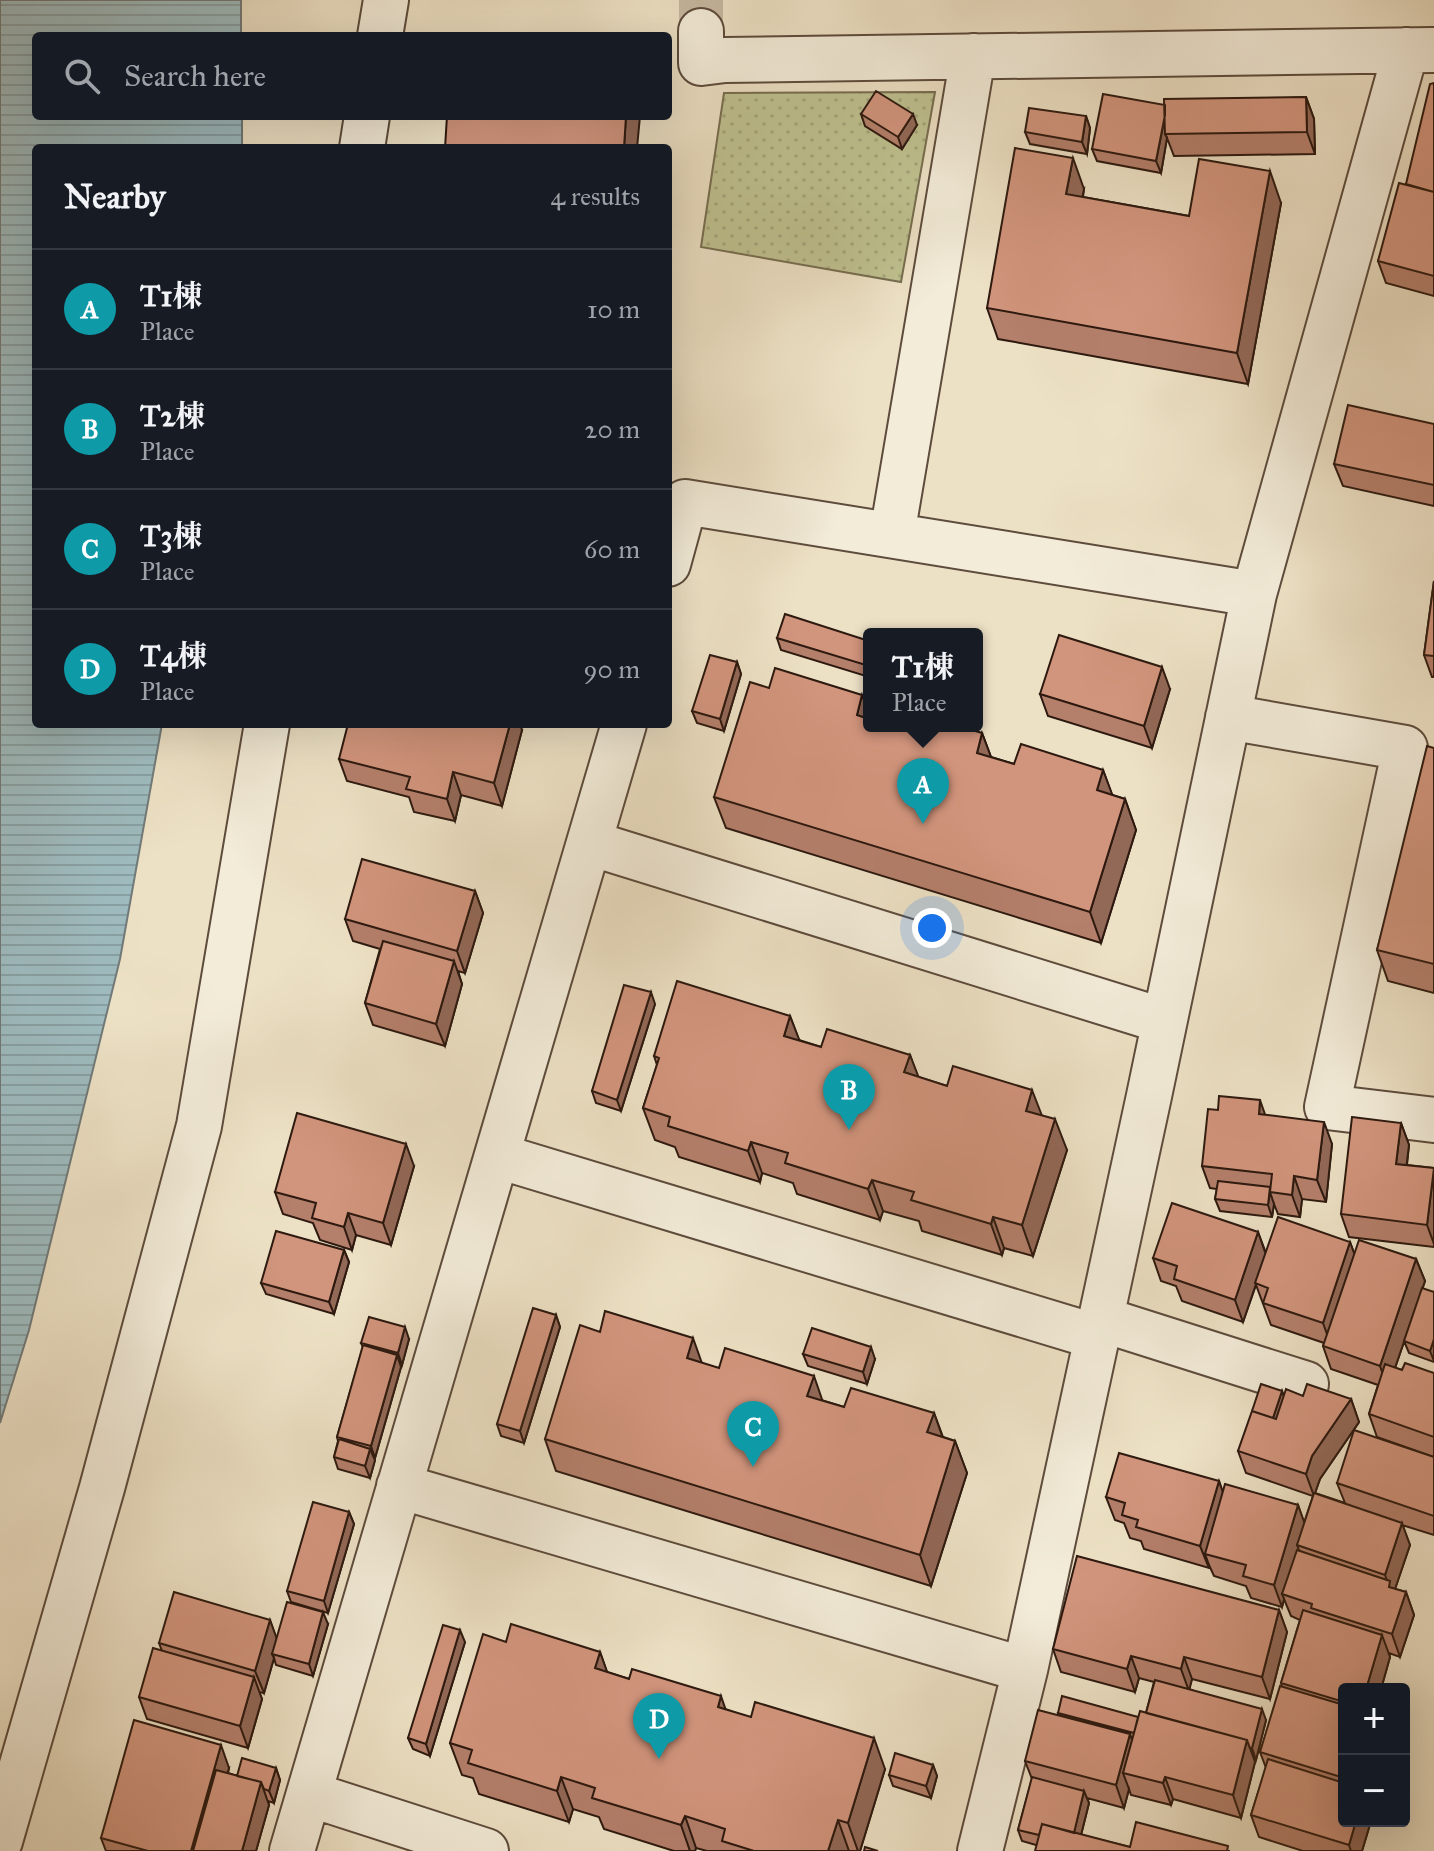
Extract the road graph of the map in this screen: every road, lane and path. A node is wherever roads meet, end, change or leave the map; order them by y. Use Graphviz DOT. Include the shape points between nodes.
graph roads {
  1 [pos="386,0"];
  2 [pos="701,31"];
  3 [pos="381,32"];
  4 [pos="1420,50"];
  5 [pos="973,56"];
  6 [pos="366,120"];
  7 [pos="363,144"];
  8 [pos="892,535"];
  9 [pos="672,549"];
  10 [pos="1254,594"];
  11 [pos="1228,717"];
  12 [pos="266,728"];
  13 [pos="623,728"];
  14 [pos="590,843"];
  15 [pos="1164,1021"];
  16 [pos="1434,1120"];
  17 [pos="498,1156"];
  18 [pos="1099,1328"];
  19 [pos="1306,1384"];
  20 [pos="399,1486"];
  21 [pos="1025,1670"];
  22 [pos="309,1794"];
  23 [pos="0,1841"];
  24 [pos="292,1851"];
  25 [pos="486,1851"];
  26 [pos="980,1851"];
  1 -- 3 [label="street"];
  2 -- 5 [label="street" via="701,63"];
  4 -- 5 [label="street"];
  4 -- 10 [label="street"];
  5 -- 8 [label="street"];
  6 -- 7 [label="street"];
  8 -- 9 [label="street" via="685,502"];
  8 -- 10 [label="street"];
  10 -- 11 [label="street"];
  11 -- 15 [label="street"];
  11 -- 16 [label="street" via="1405,748 1327,1107"];
  12 -- 23 [label="street" via="199,1126"];
  13 -- 14 [label="street"];
  14 -- 15 [label="street"];
  14 -- 17 [label="street"];
  15 -- 18 [label="street"];
  17 -- 18 [label="street"];
  17 -- 20 [label="street"];
  18 -- 19 [label="street"];
  18 -- 21 [label="street"];
  20 -- 21 [label="street"];
  20 -- 22 [label="street"];
  21 -- 26 [label="street"];
  22 -- 24 [label="street"];
  22 -- 25 [label="street"];
}
